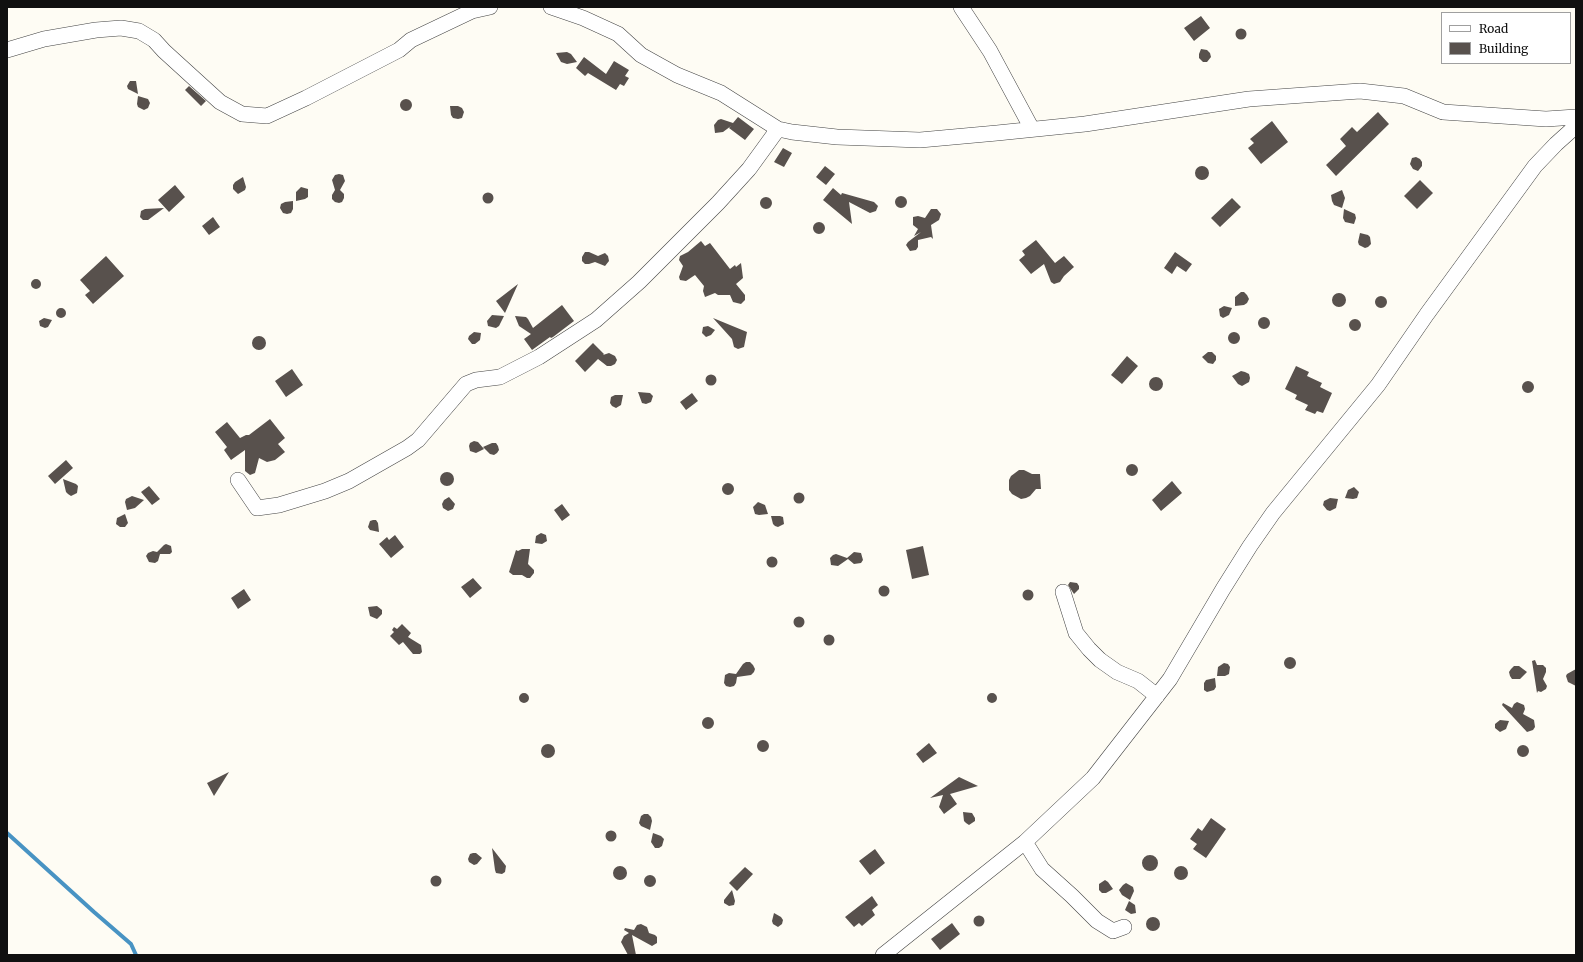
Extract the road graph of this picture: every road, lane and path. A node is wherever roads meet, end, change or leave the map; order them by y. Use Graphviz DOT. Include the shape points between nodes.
graph roads {
  1 [pos="490,7"];
  2 [pos="551,7"];
  3 [pos="961,7"];
  4 [pos="7,50"];
  5 [pos="1576,117"];
  6 [pos="1576,126"];
  7 [pos="778,129"];
  8 [pos="1032,129"];
  9 [pos="238,480"];
  10 [pos="1062,592"];
  11 [pos="1158,696"];
  12 [pos="1025,842"];
  13 [pos="1124,927"];
  14 [pos="883,955"];
  1 -- 4 [label="street" via="472,11 418,37 399,50 267,116 242,114 220,102 154,40 139,31 121,28 96,30 44,39"];
  2 -- 7 [label="street" via="618,34 641,55 677,75 721,93"];
  3 -- 8 [label="street" via="990,51"];
  5 -- 8 [label="street" via="1546,119 1443,112 1404,96 1360,91 1249,99 1128,118"];
  6 -- 11 [label="street" via="1535,166 1378,385 1273,513"];
  7 -- 8 [label="street" via="837,137 920,140"];
  7 -- 9 [label="street" via="750,169 718,203 639,282 596,320 539,357 500,377 466,384 418,440 407,448 349,481 279,504 257,508"];
  10 -- 11 [label="street" via="1076,633 1089,649 1117,672"];
  11 -- 12 [label="street" via="1093,778"];
  12 -- 13 [label="street" via="1042,869 1097,921 1113,931"];
  12 -- 14 [label="street"];
}
